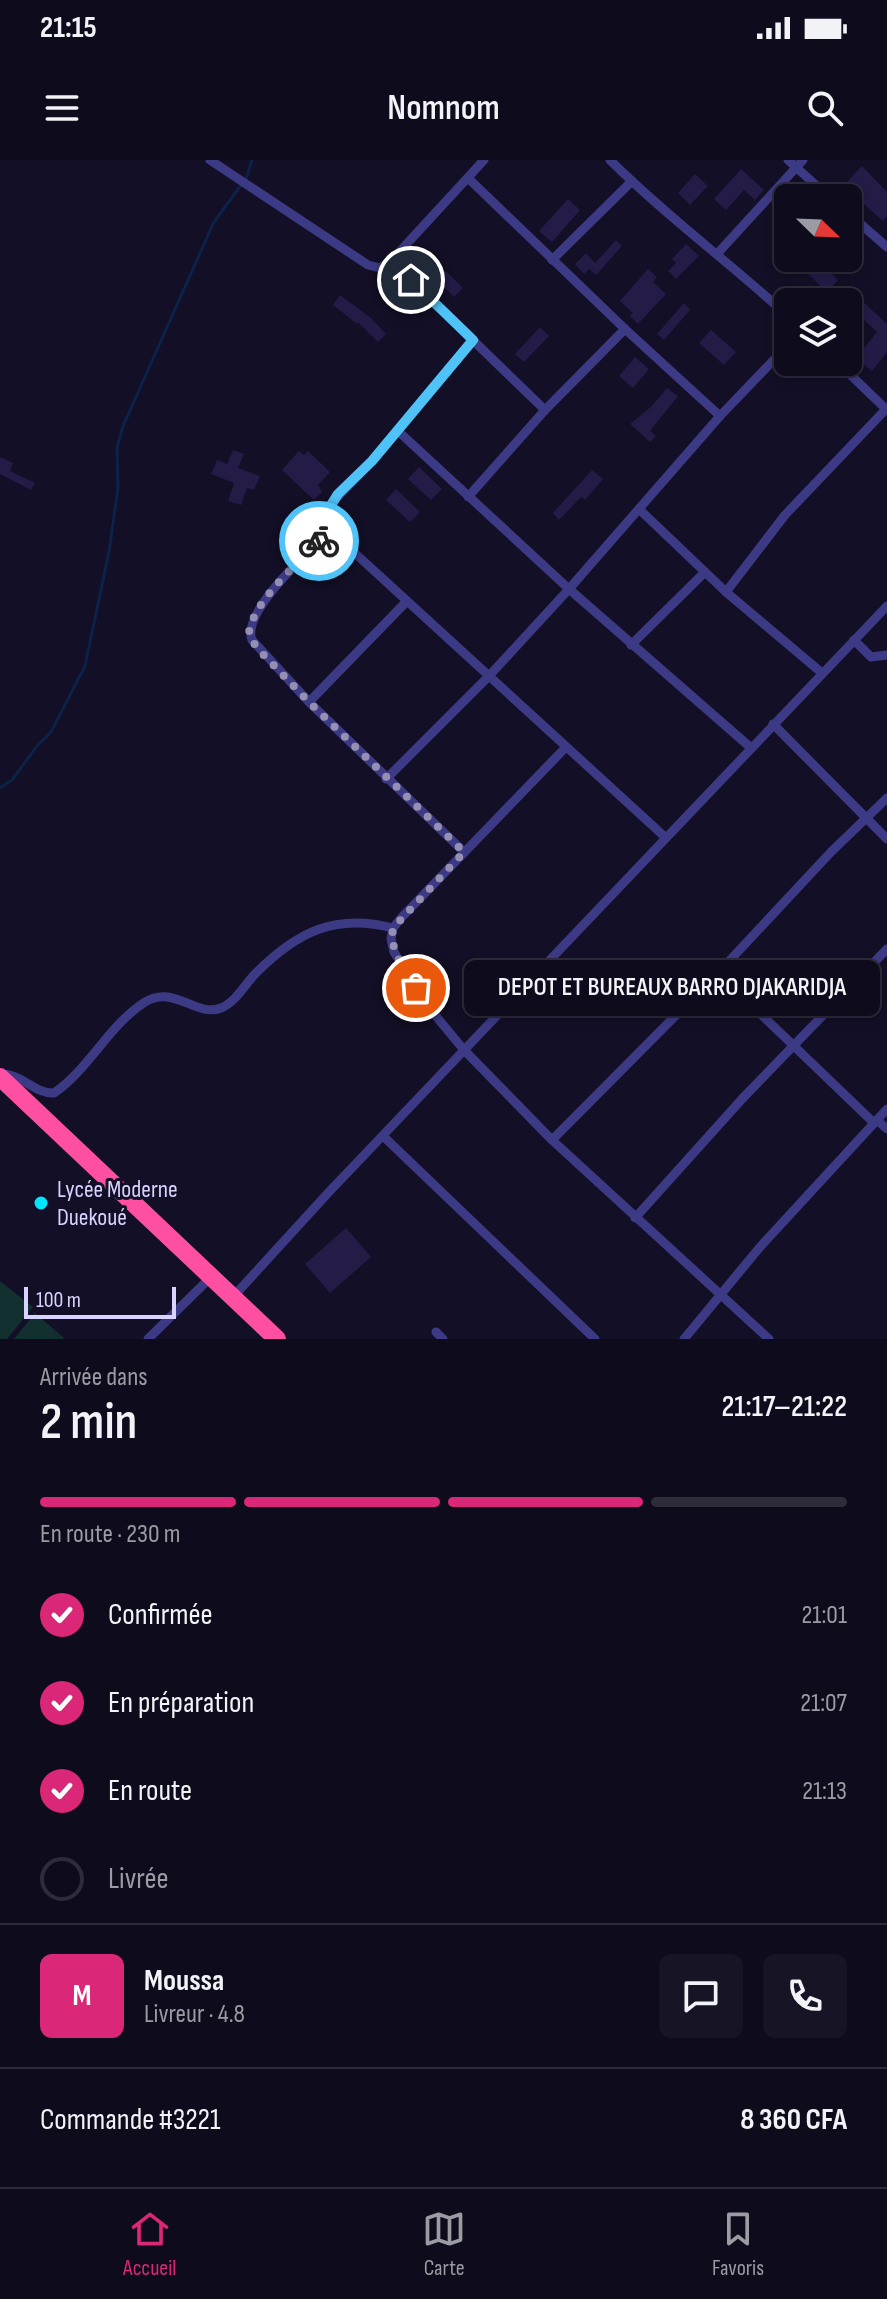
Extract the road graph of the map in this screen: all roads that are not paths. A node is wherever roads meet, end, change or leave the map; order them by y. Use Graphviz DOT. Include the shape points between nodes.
graph roads {
  1 [pos="210,160"];
  2 [pos="484,160"];
  3 [pos="610,160"];
  4 [pos="788,160"];
  5 [pos="800,164"];
  6 [pos="468,178"];
  7 [pos="632,181"];
  8 [pos="818,184"];
  9 [pos="862,225"];
  10 [pos="887,246"];
  11 [pos="717,254"];
  12 [pos="552,260"];
  13 [pos="391,261"];
  14 [pos="774,304"];
  15 [pos="625,329"];
  16 [pos="473,340"];
  17 [pos="774,360"];
  18 [pos="852,376"];
  19 [pos="887,409"];
  20 [pos="545,410"];
  21 [pos="720,416"];
  22 [pos="398,431"];
  23 [pos="468,497"];
  24 [pos="640,510"];
  25 [pos="331,529"];
  26 [pos="705,572"];
  27 [pos="569,589"];
  28 [pos="726,592"];
  29 [pos="407,601"];
  30 [pos="887,606"];
  31 [pos="854,640"];
  32 [pos="631,645"];
  33 [pos="887,655"];
  34 [pos="822,673"];
  35 [pos="488,677"];
  36 [pos="309,702"];
  37 [pos="773,724"];
  38 [pos="566,747"];
  39 [pos="750,747"];
  40 [pos="386,779"];
  41 [pos="887,798"];
  42 [pos="865,819"];
  43 [pos="665,837"];
  44 [pos="887,839"];
  45 [pos="464,852"];
  46 [pos="393,928"];
  47 [pos="887,949"];
  48 [pos="718,973"];
  49 [pos="794,1043"];
  50 [pos="464,1050"];
  51 [pos="0,1076"];
  52 [pos="887,1109"];
  53 [pos="875,1122"];
  54 [pos="887,1129"];
  55 [pos="383,1136"];
  56 [pos="552,1140"];
  57 [pos="635,1218"];
  58 [pos="211,1276"];
  59 [pos="721,1295"];
  60 [pos="233,1297"];
  61 [pos="148,1339"];
  62 [pos="277,1339"];
  63 [pos="595,1339"];
  64 [pos="684,1339"];
  65 [pos="769,1339"];
  1 -- 13 [label="street" via="373,267"];
  2 -- 6 [label="street"];
  3 -- 7 [label="street"];
  4 -- 5 [label="street"];
  5 -- 8 [label="street"];
  5 -- 11 [label="street"];
  6 -- 12 [label="street"];
  6 -- 13 [label="street"];
  7 -- 11 [label="street"];
  7 -- 12 [label="street"];
  9 -- 10 [label="street"];
  11 -- 14 [label="street"];
  12 -- 15 [label="street"];
  13 -- 16 [label="street"];
  15 -- 20 [label="street"];
  15 -- 21 [label="street"];
  16 -- 20 [label="street"];
  16 -- 22 [label="street"];
  17 -- 21 [label="street"];
  18 -- 19 [label="street"];
  19 -- 28 [label="street" via="785,515"];
  20 -- 23 [label="street"];
  21 -- 24 [label="street"];
  22 -- 23 [label="street"];
  22 -- 25 [label="street" via="331,504"];
  23 -- 27 [label="street"];
  24 -- 26 [label="street"];
  24 -- 27 [label="street"];
  25 -- 29 [label="street"];
  25 -- 36 [label="street" via="264,600 249,633"];
  26 -- 28 [label="street"];
  26 -- 32 [label="street"];
  27 -- 32 [label="street"];
  27 -- 35 [label="street"];
  28 -- 34 [label="street"];
  29 -- 35 [label="street"];
  29 -- 36 [label="street"];
  30 -- 31 [label="street"];
  31 -- 33 [label="street" via="871,657"];
  31 -- 34 [label="street"];
  32 -- 39 [label="street"];
  34 -- 37 [label="street"];
  35 -- 38 [label="street"];
  35 -- 40 [label="street"];
  36 -- 40 [label="street"];
  37 -- 39 [label="street"];
  37 -- 42 [label="street"];
  38 -- 43 [label="street"];
  38 -- 45 [label="street"];
  39 -- 43 [label="street"];
  40 -- 45 [label="street"];
  41 -- 42 [label="street"];
  42 -- 44 [label="street"];
  42 -- 48 [label="street"];
  43 -- 50 [label="street"];
  45 -- 46 [label="street"];
  46 -- 50 [label="street" via="394,952 425,1003"];
  46 -- 51 [label="street" via="359,921 316,930 276,955 217,1009 154,997 127,1016 54,1093 15,1075"];
  47 -- 49 [label="street"];
  48 -- 49 [label="street"];
  48 -- 56 [label="street"];
  49 -- 53 [label="street"];
  49 -- 57 [label="street"];
  50 -- 55 [label="street"];
  50 -- 56 [label="street"];
  51 -- 58 [label="highway"];
  52 -- 53 [label="street"];
  53 -- 54 [label="street"];
  53 -- 59 [label="street"];
  55 -- 60 [label="street"];
  55 -- 63 [label="street"];
  56 -- 57 [label="street"];
  57 -- 59 [label="street"];
  58 -- 60 [label="highway"];
  58 -- 61 [label="street"];
  59 -- 64 [label="street"];
  59 -- 65 [label="street"];
  60 -- 62 [label="highway"];
}
